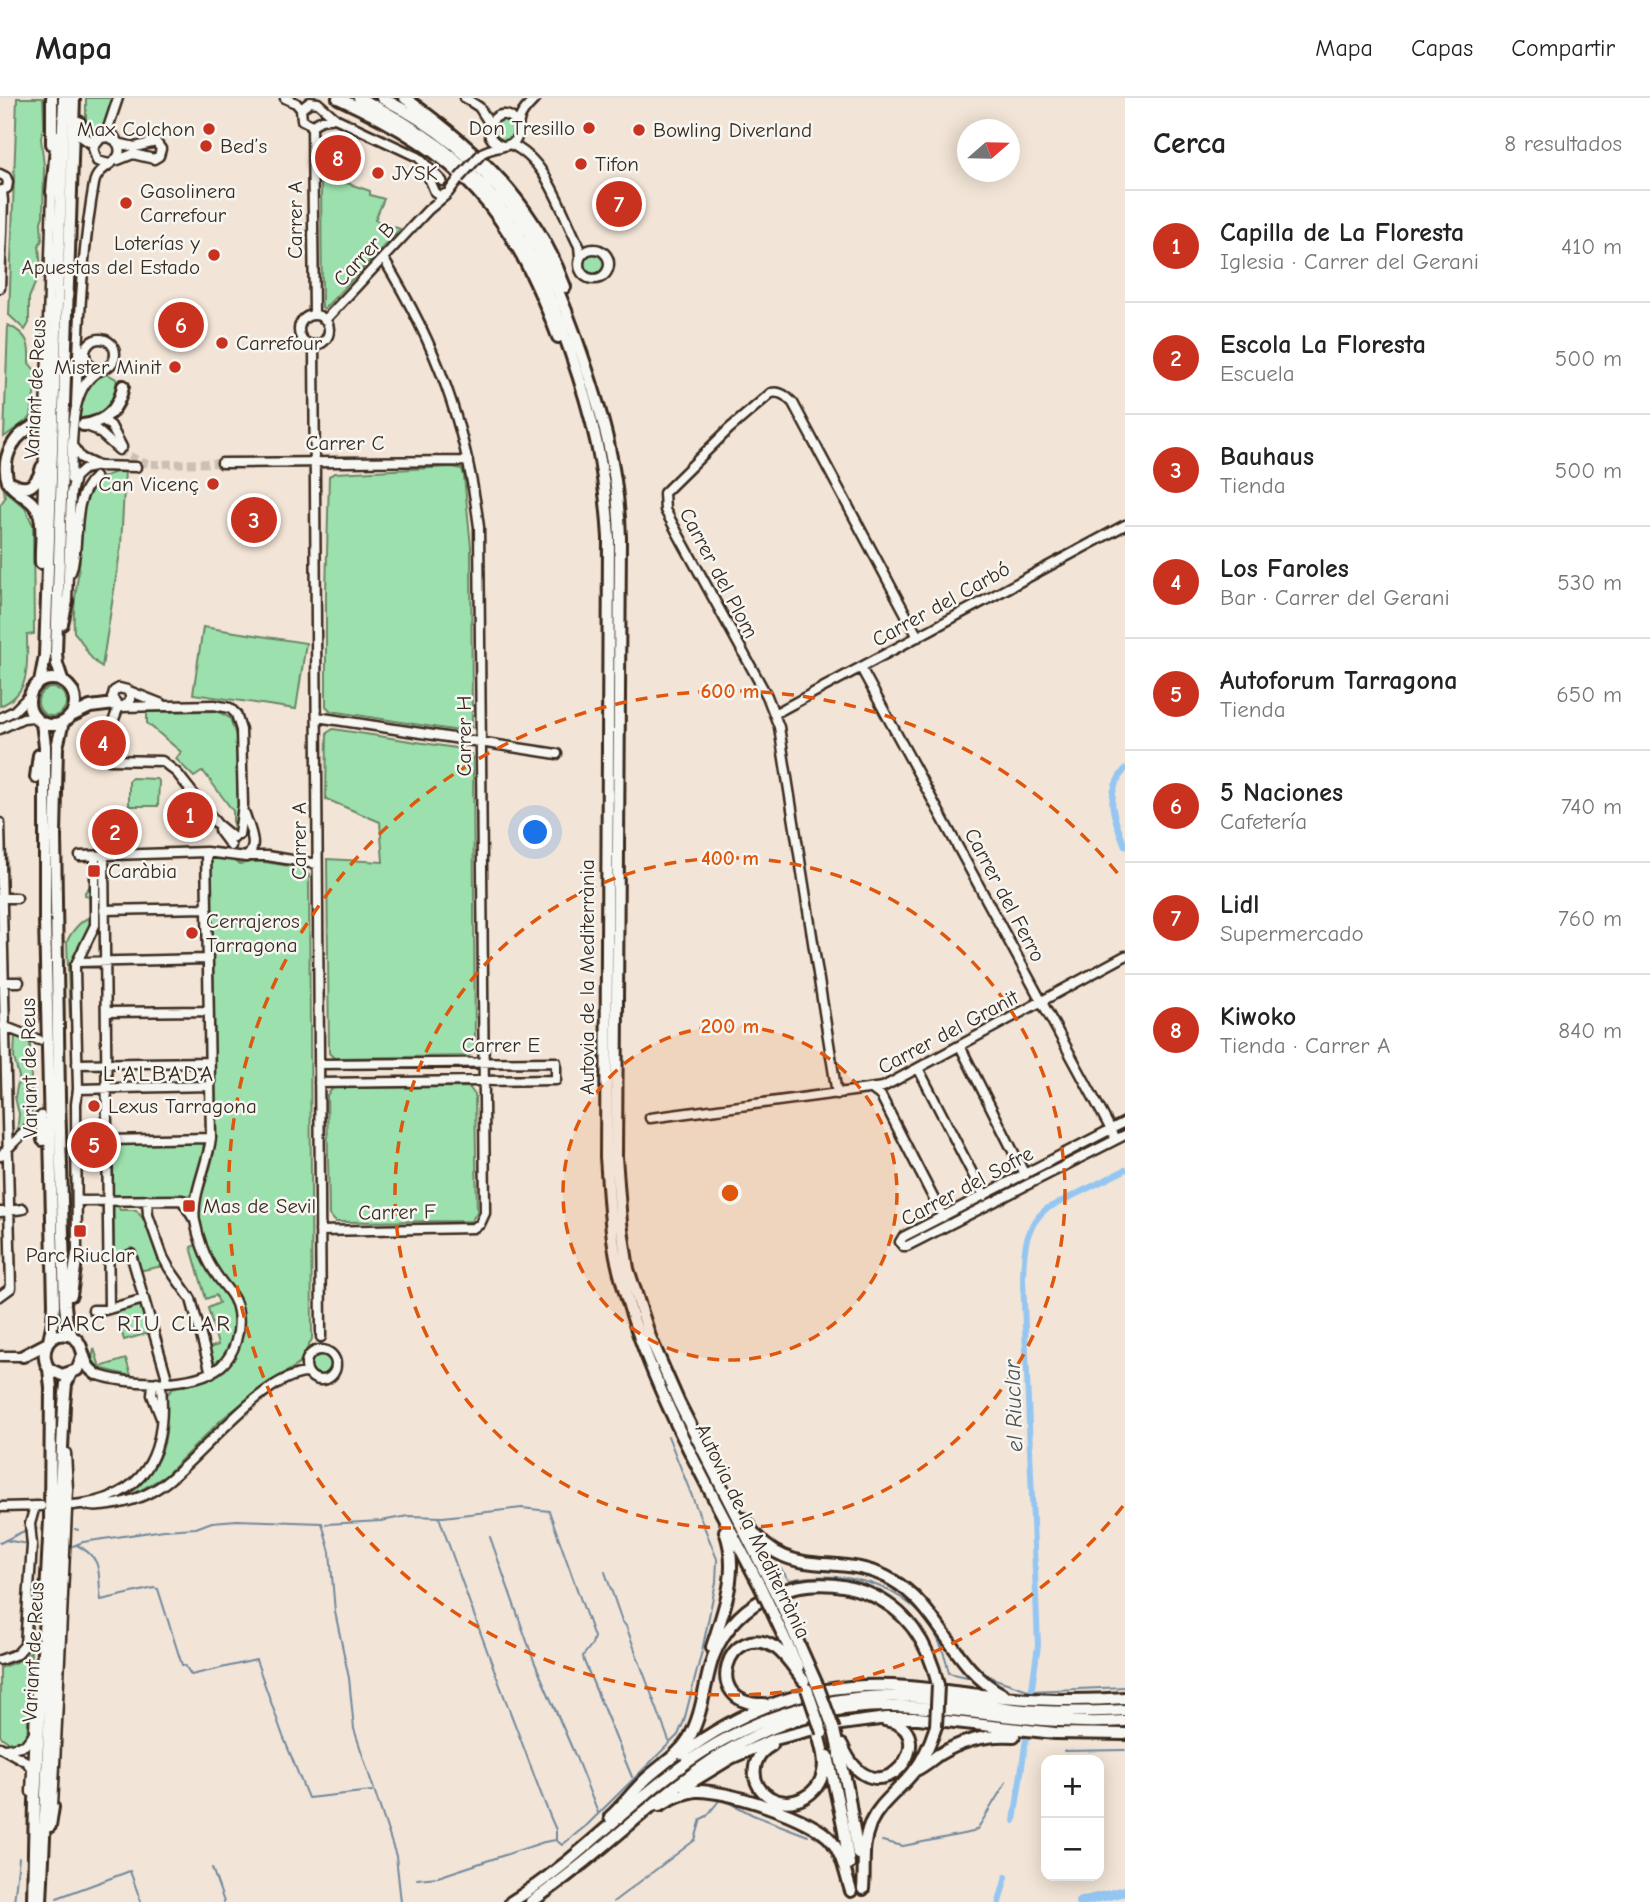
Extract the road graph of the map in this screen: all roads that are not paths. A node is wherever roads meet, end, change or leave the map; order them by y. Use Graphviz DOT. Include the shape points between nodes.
graph roads {
  1 [pos="52,98"];
  2 [pos="62,98"];
  3 [pos="74,98"];
  4 [pos="80,98"];
  5 [pos="118,98"];
  6 [pos="285,98"];
  7 [pos="336,98"];
  8 [pos="382,98"];
  9 [pos="398,98"];
  10 [pos="405,98"];
  11 [pos="465,98"];
  12 [pos="536,98"];
  13 [pos="356,101"];
  14 [pos="301,109"];
  15 [pos="323,110"];
  16 [pos="425,112"];
  17 [pos="335,118"];
  18 [pos="322,120"];
  19 [pos="490,124"];
  20 [pos="312,125"];
  21 [pos="109,128"];
  22 [pos="519,132"];
  23 [pos="489,136"];
  24 [pos="99,139"];
  25 [pos="117,142"];
  26 [pos="510,144"];
  27 [pos="500,145"];
  28 [pos="523,150"];
  29 [pos="482,153"];
  30 [pos="422,160"];
  31 [pos="113,162"];
  32 [pos="0,174"];
  33 [pos="446,187"];
  34 [pos="435,190"];
  35 [pos="1,191"];
  36 [pos="52,192"];
  37 [pos="428,210"];
  38 [pos="574,237"];
  39 [pos="590,250"];
  40 [pos="580,257"];
  41 [pos="383,258"];
  42 [pos="0,288"];
  43 [pos="314,315"];
  44 [pos="325,320"];
  45 [pos="79,325"];
  46 [pos="96,340"];
  47 [pos="314,346"];
  48 [pos="102,370"];
  49 [pos="123,386"];
  50 [pos="76,405"];
  51 [pos="115,408"];
  52 [pos="102,419"];
  53 [pos="40,424"];
  54 [pos="83,425"];
  55 [pos="113,430"];
  56 [pos="607,434"];
  57 [pos="73,444"];
  58 [pos="314,461"];
  59 [pos="468,461"];
  60 [pos="222,463"];
  61 [pos="99,466"];
  62 [pos="42,467"];
  63 [pos="136,467"];
  64 [pos="95,477"];
  65 [pos="7,481"];
  66 [pos="71,493"];
  67 [pos="41,522"];
  68 [pos="1125,525"];
  69 [pos="67,581"];
  70 [pos="67,601"];
  71 [pos="44,619"];
  72 [pos="918,637"];
  73 [pos="59,641"];
  74 [pos="861,668"];
  75 [pos="40,682"];
  76 [pos="67,685"];
  77 [pos="127,690"];
  78 [pos="29,695"];
  79 [pos="117,704"];
  80 [pos="165,705"];
  81 [pos="774,714"];
  82 [pos="317,717"];
  83 [pos="0,718"];
  84 [pos="38,720"];
  85 [pos="66,720"];
  86 [pos="0,729"];
  87 [pos="481,742"];
  88 [pos="51,747"];
  89 [pos="557,754"];
  90 [pos="36,777"];
  91 [pos="57,788"];
  92 [pos="243,805"];
  93 [pos="0,823"];
  94 [pos="253,842"];
  95 [pos="62,844"];
  96 [pos="234,844"];
  97 [pos="206,852"];
  98 [pos="80,856"];
  99 [pos="99,856"];
  100 [pos="249,856"];
  101 [pos="267,856"];
  102 [pos="317,864"];
  103 [pos="1,898"];
  104 [pos="17,898"];
  105 [pos="206,908"];
  106 [pos="104,910"];
  107 [pos="1125,956"];
  108 [pos="208,959"];
  109 [pos="106,961"];
  110 [pos="77,962"];
  111 [pos="2,982"];
  112 [pos="19,982"];
  113 [pos="1043,1001"];
  114 [pos="208,1011"];
  115 [pos="106,1012"];
  116 [pos="3,1026"];
  117 [pos="39,1040"];
  118 [pos="960,1046"];
  119 [pos="209,1062"];
  120 [pos="483,1062"];
  121 [pos="107,1063"];
  122 [pos="77,1064"];
  123 [pos="319,1064"];
  124 [pos="918,1068"];
  125 [pos="483,1081"];
  126 [pos="319,1083"];
  127 [pos="209,1086"];
  128 [pos="107,1088"];
  129 [pos="78,1089"];
  130 [pos="873,1090"];
  131 [pos="837,1094"];
  132 [pos="650,1118"];
  133 [pos="41,1119"];
  134 [pos="1125,1122"];
  135 [pos="1111,1129"];
  136 [pos="1125,1135"];
  137 [pos="211,1138"];
  138 [pos="1116,1139"];
  139 [pos="107,1140"];
  140 [pos="7,1149"];
  141 [pos="0,1156"];
  142 [pos="1026,1175"];
  143 [pos="984,1196"];
  144 [pos="108,1200"];
  145 [pos="147,1200"];
  146 [pos="78,1201"];
  147 [pos="23,1209"];
  148 [pos="4,1212"];
  149 [pos="943,1217"];
  150 [pos="195,1224"];
  151 [pos="50,1227"];
  152 [pos="474,1228"];
  153 [pos="320,1231"];
  154 [pos="77,1254"];
  155 [pos="131,1254"];
  156 [pos="0,1296"];
  157 [pos="144,1299"];
  158 [pos="60,1305"];
  159 [pos="108,1309"];
  160 [pos="93,1310"];
  161 [pos="70,1332"];
  162 [pos="321,1337"];
  163 [pos="48,1342"];
  164 [pos="314,1351"];
  165 [pos="328,1351"];
  166 [pos="83,1355"];
  167 [pos="23,1356"];
  168 [pos="1,1357"];
  169 [pos="48,1367"];
  170 [pos="74,1371"];
  171 [pos="211,1373"];
  172 [pos="308,1373"];
  173 [pos="96,1374"];
  174 [pos="126,1382"];
  175 [pos="166,1382"];
  176 [pos="152,1395"];
  177 [pos="161,1418"];
  178 [pos="65,1438"];
  179 [pos="723,1492"];
  180 [pos="84,1504"];
  181 [pos="73,1505"];
  182 [pos="718,1505"];
  183 [pos="16,1506"];
  184 [pos="1,1507"];
  185 [pos="30,1524"];
  186 [pos="765,1584"];
  187 [pos="46,1588"];
  188 [pos="40,1623"];
  189 [pos="0,1660"];
  190 [pos="810,1686"];
  191 [pos="1010,1698"];
  192 [pos="1125,1698"];
  193 [pos="777,1702"];
  194 [pos="701,1704"];
  195 [pos="1125,1710"];
  196 [pos="813,1718"];
  197 [pos="875,1720"];
  198 [pos="1125,1721"];
  199 [pos="828,1729"];
  200 [pos="33,1733"];
  201 [pos="800,1733"];
  202 [pos="1123,1735"];
  203 [pos="3,1748"];
  204 [pos="32,1768"];
  205 [pos="914,1771"];
  206 [pos="623,1804"];
  207 [pos="660,1805"];
  208 [pos="53,1807"];
  209 [pos="33,1821"];
  210 [pos="43,1840"];
  211 [pos="588,1858"];
  212 [pos="855,1869"];
  213 [pos="548,1876"];
  214 [pos="855,1894"];
  215 [pos="37,1900"];
  216 [pos="511,1902"];
  217 [pos="531,1902"];
  218 [pos="864,1902"];
  1 -- 36 [label="highway"];
  2 -- 36 [label="highway"];
  2 -- 71 [label="highway, Variant de Reus" via="59,298"];
  3 -- 73 [label="highway, Variant de Reus"];
  4 -- 24 [label="highway" via="80,133 89,141"];
  5 -- 21 [label="street"];
  6 -- 14 [label="street"];
  7 -- 13 [label="highway, Autovia de la Mediterrània"];
  8 -- 56 [label="highway, Autovia de la Mediterrània" via="432,127 466,154 520,215 556,283"];
  9 -- 16 [label="highway"];
  10 -- 16 [label="highway"];
  11 -- 19 [label="street" via="479,107"];
  12 -- 22 [label="street" via="522,114"];
  13 -- 182 [label="highway, Autovia de la Mediterrània" via="418,130 454,157 513,223 557,314 592,421 603,469 609,538 606,1157 611,1225 619,1271 641,1343"];
  14 -- 15 [label="street" via="314,102"];
  14 -- 20 [label="street" via="302,120"];
  15 -- 17 [label="street"];
  15 -- 18 [label="street"];
  16 -- 56 [label="highway" via="497,174 542,237 577,321 603,404"];
  17 -- 18 [label="street"];
  17 -- 30 [label="street"];
  18 -- 20 [label="street"];
  19 -- 22 [label="street" via="505,115 514,119"];
  19 -- 23 [label="street"];
  20 -- 43 [label="street, Carrer A"];
  21 -- 24 [label="street"];
  21 -- 25 [label="street"];
  22 -- 26 [label="street"];
  22 -- 28 [label="street"];
  23 -- 27 [label="street"];
  23 -- 29 [label="street"];
  24 -- 25 [label="street" via="109,137"];
  24 -- 31 [label="street" via="94,157 101,163"];
  25 -- 31 [label="street" via="120,153"];
  25 -- 31 [label="street" via="135,147 156,142 161,152 154,159 133,154"];
  26 -- 27 [label="street"];
  26 -- 28 [label="street"];
  27 -- 29 [label="street"];
  28 -- 38 [label="street" via="550,183"];
  29 -- 33 [label="street, bridge"];
  30 -- 33 [label="street"];
  30 -- 34 [label="street"];
  31 -- 45 [label="street" via="102,168 94,181"];
  32 -- 35 [label="street" via="8,182"];
  33 -- 34 [label="street" via="438,182"];
  33 -- 34 [label="street" via="440,196"];
  33 -- 37 [label="street, Carrer B"];
  34 -- 37 [label="street, Carrer B"];
  35 -- 42 [label="street"];
  36 -- 62 [label="street"];
  37 -- 41 [label="street, Carrer B"];
  38 -- 39 [label="street"];
  38 -- 40 [label="street"];
  39 -- 40 [label="street"];
  39 -- 40 [label="street" via="608,258 609,269 603,277 593,280 584,276"];
  41 -- 44 [label="street, Carrer B"];
  41 -- 59 [label="street, Carrer H" via="424,331 447,385"];
  43 -- 44 [label="street"];
  43 -- 47 [label="street" via="302,321 299,332 303,342"];
  44 -- 47 [label="street" via="327,338"];
  45 -- 46 [label="street" via="85,338"];
  45 -- 50 [label="street"];
  46 -- 48 [label="street" via="85,355 92,368"];
  46 -- 48 [label="street" via="110,342 115,351 113,363"];
  47 -- 58 [label="street, Carrer A"];
  48 -- 50 [label="street" via="83,384"];
  49 -- 51 [label="highway"];
  50 -- 57 [label="street"];
  51 -- 52 [label="highway"];
  51 -- 55 [label="street"];
  52 -- 54 [label="highway"];
  52 -- 55 [label="street"];
  53 -- 65 [label="highway" via="22,431 8,446 3,464"];
  54 -- 55 [label="street" via="121,448"];
  56 -- 179 [label="highway, Autovia de la Mediterrània" via="618,493 620,538 616,1157 621,1223 628,1269 650,1337"];
  57 -- 61 [label="street" via="81,458"];
  57 -- 66 [label="street"];
  58 -- 59 [label="street, Carrer C"];
  58 -- 60 [label="street, Carrer C"];
  58 -- 82 [label="street, Carrer A"];
  59 -- 87 [label="street, Carrer H" via="479,527"];
  61 -- 63 [label="street"];
  61 -- 66 [label="street" via="79,472"];
  62 -- 65 [label="highway" via="33,485 20,488"];
  62 -- 67 [label="street"];
  64 -- 69 [label="street" via="80,500 77,550"];
  65 -- 67 [label="highway" via="32,503"];
  66 -- 69 [label="street"];
  67 -- 71 [label="highway"];
  68 -- 72 [label="street, Carrer del Carbó"];
  69 -- 70 [label="street"];
  70 -- 73 [label="highway"];
  71 -- 75 [label="highway, Variant de Reus"];
  72 -- 74 [label="street, Carrer del Carbó"];
  72 -- 81 [label="street, Carrer del Plom" via="793,402 778,392 771,393 670,485 664,499 665,510"];
  73 -- 76 [label="highway" via="57,664"];
  74 -- 81 [label="street, Carrer del Carbó"];
  74 -- 113 [label="street, Carrer del Ferro"];
  75 -- 76 [label="highway" via="51,678"];
  75 -- 78 [label="highway"];
  76 -- 79 [label="highway" via="91,702"];
  76 -- 85 [label="highway" via="75,701"];
  77 -- 79 [label="street" via="116,689"];
  77 -- 79 [label="street" via="128,704"];
  77 -- 80 [label="street"];
  78 -- 83 [label="street"];
  78 -- 84 [label="highway" via="29,707"];
  79 -- 80 [label="street"];
  79 -- 85 [label="highway" via="90,707"];
  79 -- 96 [label="street" via="109,760 162,761"];
  80 -- 92 [label="street" via="222,705 236,714 241,730"];
  81 -- 131 [label="street, Carrer del Plom"];
  82 -- 87 [label="street"];
  82 -- 102 [label="street, Carrer A"];
  84 -- 85 [label="highway" via="53,725"];
  84 -- 86 [label="street" via="15,721"];
  84 -- 88 [label="highway"];
  85 -- 88 [label="highway"];
  87 -- 89 [label="street"];
  87 -- 120 [label="street, Carrer H"];
  88 -- 90 [label="highway" via="41,746"];
  88 -- 91 [label="highway, Variant de Reus"];
  88 -- 151 [label="highway, Variant de Reus" via="45,919"];
  91 -- 95 [label="highway"];
  91 -- 158 [label="highway, Variant de Reus"];
  92 -- 94 [label="street"];
  92 -- 96 [label="street" via="242,827"];
  93 -- 103 [label="street"];
  94 -- 96 [label="street" via="246,835"];
  94 -- 100 [label="street"];
  94 -- 101 [label="street"];
  96 -- 97 [label="street"];
  96 -- 100 [label="street" via="239,857"];
  97 -- 99 [label="street"];
  97 -- 105 [label="street"];
  98 -- 99 [label="street"];
  99 -- 106 [label="street"];
  99 -- 110 [label="street" via="95,925"];
  100 -- 101 [label="street"];
  101 -- 102 [label="street"];
  102 -- 123 [label="street, Carrer A"];
  103 -- 104 [label="street"];
  103 -- 111 [label="street"];
  105 -- 106 [label="street"];
  105 -- 108 [label="street"];
  106 -- 109 [label="street"];
  107 -- 113 [label="street, Carrer del Granit"];
  108 -- 109 [label="street"];
  108 -- 114 [label="street"];
  109 -- 110 [label="street"];
  109 -- 115 [label="street"];
  110 -- 122 [label="street"];
  111 -- 112 [label="street"];
  111 -- 116 [label="street"];
  113 -- 118 [label="street, Carrer del Granit"];
  113 -- 135 [label="street, Carrer del Ferro"];
  114 -- 115 [label="street"];
  114 -- 119 [label="street"];
  115 -- 121 [label="street"];
  116 -- 117 [label="street"];
  116 -- 140 [label="street"];
  118 -- 124 [label="street, Carrer del Granit"];
  118 -- 142 [label="street"];
  119 -- 121 [label="street"];
  119 -- 127 [label="street"];
  120 -- 123 [label="street, Carrer E"];
  120 -- 125 [label="street, Carrer H"];
  120 -- 125 [label="street, Carrer E" via="555,1062 556,1080"];
  121 -- 122 [label="street"];
  121 -- 128 [label="street"];
  122 -- 129 [label="street"];
  123 -- 126 [label="street, Carrer A"];
  124 -- 130 [label="street, Carrer del Granit"];
  124 -- 143 [label="street"];
  125 -- 126 [label="street, Carrer E"];
  125 -- 152 [label="street, Carrer H" via="485,1213"];
  126 -- 153 [label="street, Carrer A"];
  127 -- 128 [label="street"];
  127 -- 137 [label="street"];
  128 -- 129 [label="street"];
  128 -- 139 [label="street"];
  129 -- 146 [label="street"];
  130 -- 131 [label="street, Carrer del Granit"];
  130 -- 149 [label="street"];
  131 -- 132 [label="street, Carrer del Granit"];
  133 -- 140 [label="street"];
  133 -- 151 [label="highway"];
  134 -- 135 [label="street, Carrer del Sofre"];
  135 -- 138 [label="street, Carrer del Ferro"];
  135 -- 142 [label="street, Carrer del Sofre"];
  136 -- 138 [label="street, Carrer del Sofre"];
  137 -- 139 [label="street"];
  137 -- 150 [label="street"];
  138 -- 149 [label="street, Carrer del Sofre" via="907,1246 900,1242"];
  139 -- 144 [label="street"];
  140 -- 141 [label="street"];
  140 -- 148 [label="street"];
  142 -- 143 [label="street, Carrer del Sofre"];
  143 -- 149 [label="street, Carrer del Sofre"];
  144 -- 145 [label="street"];
  144 -- 146 [label="street"];
  144 -- 159 [label="street"];
  145 -- 150 [label="street" via="182,1200"];
  145 -- 171 [label="street" via="163,1257 191,1299"];
  146 -- 154 [label="street"];
  147 -- 148 [label="street"];
  148 -- 156 [label="street" via="11,1288"];
  150 -- 171 [label="street" via="209,1262 238,1312 238,1330 229,1357"];
  151 -- 158 [label="highway, Variant de Reus"];
  152 -- 153 [label="street, Carrer F"];
  153 -- 162 [label="street, Carrer A"];
  154 -- 161 [label="highway"];
  155 -- 157 [label="street"];
  157 -- 159 [label="street"];
  157 -- 175 [label="street"];
  158 -- 161 [label="highway"];
  158 -- 163 [label="highway"];
  159 -- 160 [label="street"];
  161 -- 163 [label="highway"];
  161 -- 166 [label="highway"];
  162 -- 164 [label="street, Carrer A"];
  162 -- 165 [label="street, Carrer A"];
  163 -- 167 [label="highway"];
  163 -- 169 [label="highway" via="43,1354"];
  164 -- 165 [label="street"];
  164 -- 172 [label="street" via="307,1358"];
  165 -- 172 [label="street" via="337,1363 331,1377 318,1380"];
  166 -- 170 [label="highway"];
  166 -- 173 [label="highway"];
  167 -- 168 [label="street"];
  167 -- 169 [label="highway"];
  169 -- 170 [label="highway" via="62,1375"];
  169 -- 187 [label="highway, Variant de Reus"];
  170 -- 173 [label="highway"];
  170 -- 178 [label="highway, Variant de Reus" via="66,1384"];
  171 -- 175 [label="street"];
  172 -- 180 [label="street" via="292,1376 251,1404 162,1485 117,1504"];
  173 -- 174 [label="street"];
  174 -- 175 [label="street"];
  174 -- 176 [label="street"];
  175 -- 176 [label="street" via="153,1385"];
  175 -- 177 [label="street" via="161,1386"];
  176 -- 177 [label="street"];
  177 -- 180 [label="street" via="155,1458 140,1477 118,1492"];
  178 -- 208 [label="street" via="67,1516"];
  178 -- 210 [label="highway, Variant de Reus"];
  179 -- 186 [label="highway, Autovia de la Mediterrània"];
  179 -- 191 [label="highway" via="759,1539 780,1556 863,1569 903,1587 983,1682"];
  180 -- 181 [label="street"];
  182 -- 186 [label="highway, Autovia de la Mediterrània"];
  182 -- 194 [label="highway" via="733,1569"];
  183 -- 184 [label="street"];
  183 -- 185 [label="street"];
  183 -- 185 [label="street" via="38,1506"];
  185 -- 189 [label="street" via="25,1646"];
  186 -- 190 [label="highway, Autovia de la Mediterrània, bridge"];
  187 -- 188 [label="highway"];
  187 -- 209 [label="highway, Variant de Reus"];
  188 -- 200 [label="street"];
  190 -- 193 [label="highway" via="771,1646 757,1642 741,1646 726,1667 730,1688 748,1703"];
  190 -- 196 [label="highway, Autovia de la Mediterrània, bridge"];
  190 -- 199 [label="highway, Autovia de la Mediterrània, bridge"];
  191 -- 192 [label="highway"];
  191 -- 193 [label="highway" via="867,1686"];
  193 -- 206 [label="highway" via="710,1734"];
  194 -- 205 [label="highway, bridge" via="717,1649 743,1614 770,1595 794,1587 838,1584 860,1590 894,1608 911,1625 926,1647 938,1685 936,1726"];
  194 -- 206 [label="highway" via="685,1745"];
  195 -- 213 [label="highway" via="1045,1711 918,1697 860,1698 790,1711 715,1744"];
  196 -- 198 [label="highway" via="840,1710 893,1706 1032,1721"];
  196 -- 199 [label="highway, Autovia de la Mediterrània, bridge"];
  196 -- 211 [label="highway" via="755,1735 706,1762"];
  197 -- 199 [label="highway" via="897,1724 910,1742 904,1766 886,1777 870,1776 855,1767"];
  197 -- 201 [label="highway"];
  197 -- 202 [label="highway" via="901,1717 1034,1732"];
  199 -- 201 [label="highway" via="821,1781 806,1797 779,1801 760,1787 754,1774 756,1760 768,1747"];
  199 -- 212 [label="highway, Autovia de la Mediterrània"];
  200 -- 203 [label="street" via="25,1745"];
  200 -- 204 [label="street"];
  201 -- 207 [label="highway" via="731,1758"];
  202 -- 205 [label="highway" via="1074,1740 988,1737 954,1747"];
  203 -- 204 [label="street"];
  204 -- 209 [label="street"];
  205 -- 212 [label="highway" via="874,1817"];
  206 -- 213 [label="highway"];
  207 -- 211 [label="highway"];
  207 -- 212 [label="highway" via="686,1793 730,1795 804,1821 827,1836"];
  208 -- 210 [label="highway" via="48,1836"];
  209 -- 215 [label="highway, Variant de Reus"];
  210 -- 215 [label="highway, Variant de Reus"];
  211 -- 217 [label="highway"];
  212 -- 214 [label="highway, Autovia de la Mediterrània"];
  213 -- 216 [label="highway"];
  214 -- 218 [label="highway, Autovia de la Mediterrània"];
}
